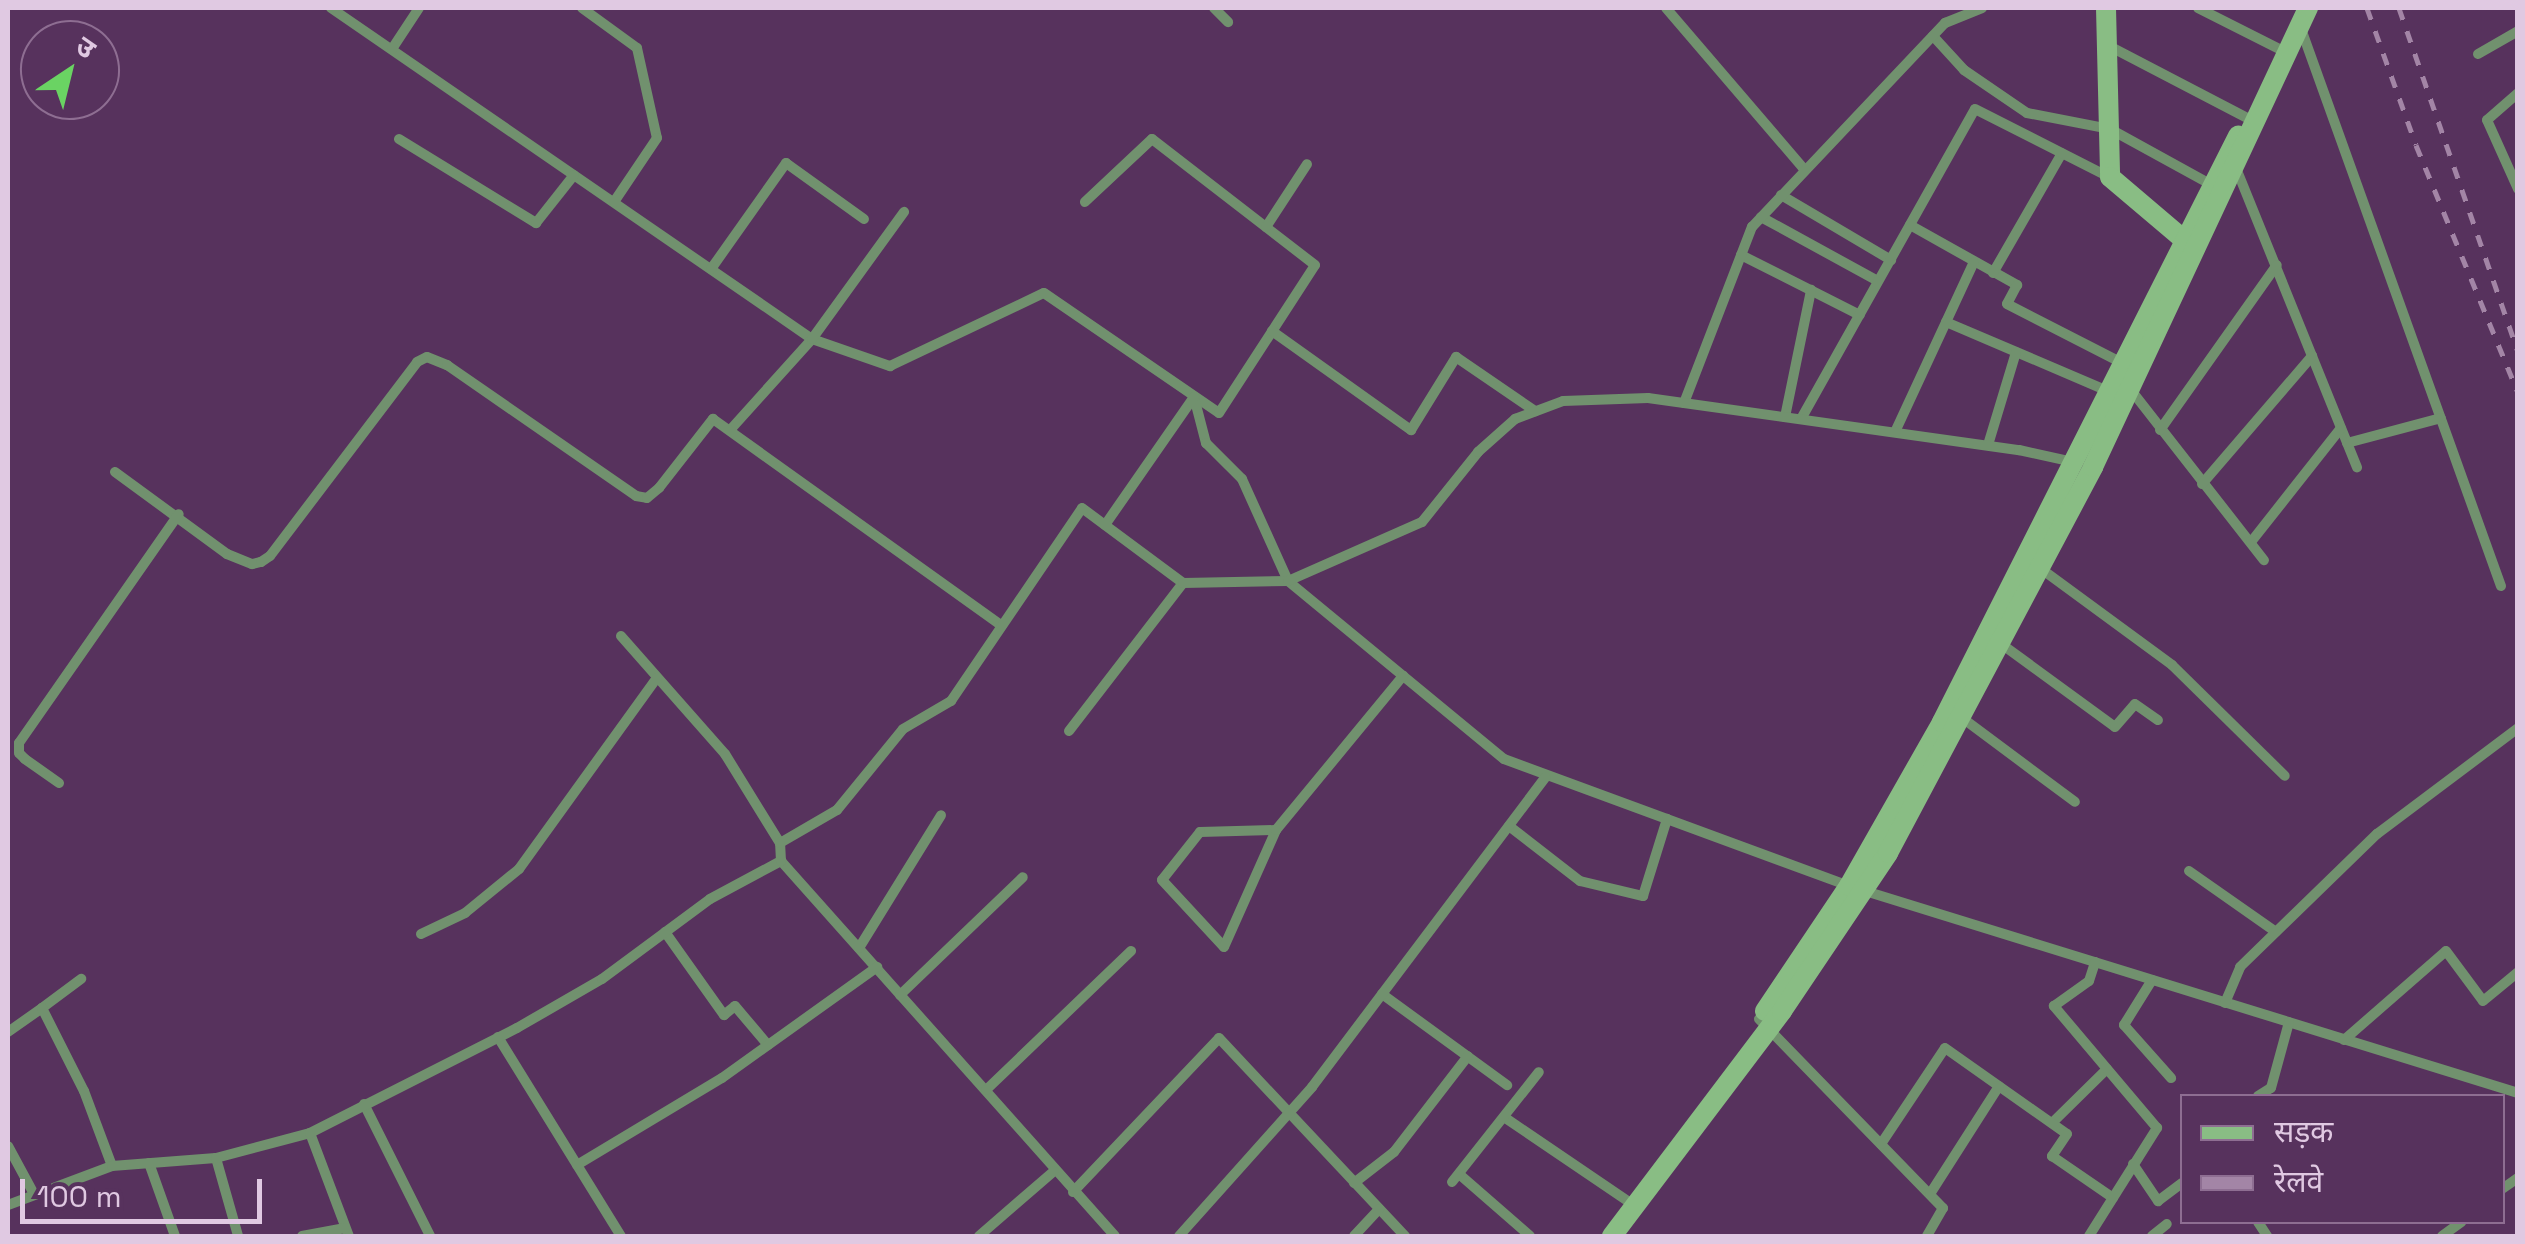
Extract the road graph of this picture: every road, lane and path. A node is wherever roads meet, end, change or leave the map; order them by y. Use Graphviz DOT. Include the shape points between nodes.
graph roads {
  1 [pos="331,8"];
  2 [pos="418,8"];
  3 [pos="582,8"];
  4 [pos="1214,8"];
  5 [pos="1666,8"];
  6 [pos="1982,8"];
  7 [pos="2106,8"];
  8 [pos="2198,8"];
  9 [pos="2304,16"];
  10 [pos="1228,22"];
  11 [pos="2518,31"];
  12 [pos="1933,36"];
  13 [pos="2109,46"];
  14 [pos="392,49"];
  15 [pos="2478,54"];
  16 [pos="2285,57"];
  17 [pos="2518,93"];
  18 [pos="2249,119"];
  19 [pos="2110,130"];
  20 [pos="399,139"];
  21 [pos="2062,153"];
  22 [pos="1307,164"];
  23 [pos="2236,168"];
  24 [pos="1804,169"];
  25 [pos="574,174"];
  26 [pos="2110,177"];
  27 [pos="2212,185"];
  28 [pos="2518,190"];
  29 [pos="1781,195"];
  30 [pos="614,202"];
  31 [pos="1084,202"];
  32 [pos="904,212"];
  33 [pos="1761,217"];
  34 [pos="864,219"];
  35 [pos="1910,225"];
  36 [pos="1266,227"];
  37 [pos="2190,246"];
  38 [pos="1741,255"];
  39 [pos="1890,260"];
  40 [pos="1974,262"];
  41 [pos="2277,265"];
  42 [pos="710,269"];
  43 [pos="1993,273"];
  44 [pos="1878,282"];
  45 [pos="1811,290"];
  46 [pos="1860,315"];
  47 [pos="1946,322"];
  48 [pos="1272,332"];
  49 [pos="812,339"];
  50 [pos="2016,352"];
  51 [pos="2312,356"];
  52 [pos="2125,364"];
  53 [pos="2121,391"];
  54 [pos="1194,397"];
  55 [pos="1684,403"];
  56 [pos="1535,411"];
  57 [pos="1785,417"];
  58 [pos="2440,418"];
  59 [pos="1801,419"];
  60 [pos="2341,428"];
  61 [pos="731,429"];
  62 [pos="2160,430"];
  63 [pos="1895,432"];
  64 [pos="2347,443"];
  65 [pos="1988,446"];
  66 [pos="2085,465"];
  67 [pos="2357,468"];
  68 [pos="116,472"];
  69 [pos="2202,484"];
  70 [pos="179,514"];
  71 [pos="1105,525"];
  72 [pos="2250,542"];
  73 [pos="2264,560"];
  74 [pos="2034,563"];
  75 [pos="1288,581"];
  76 [pos="1183,582"];
  77 [pos="2501,586"];
  78 [pos="1002,626"];
  79 [pos="620,636"];
  80 [pos="2000,643"];
  81 [pos="1403,676"];
  82 [pos="657,678"];
  83 [pos="1961,716"];
  84 [pos="2158,720"];
  85 [pos="2518,728"];
  86 [pos="1069,731"];
  87 [pos="2284,776"];
  88 [pos="1546,778"];
  89 [pos="60,784"];
  90 [pos="2075,802"];
  91 [pos="941,815"];
  92 [pos="1667,819"];
  93 [pos="1509,826"];
  94 [pos="1276,830"];
  95 [pos="780,843"];
  96 [pos="781,860"];
  97 [pos="2189,870"];
  98 [pos="1022,877"];
  99 [pos="1857,888"];
  100 [pos="665,932"];
  101 [pos="2276,932"];
  102 [pos="421,934"];
  103 [pos="859,948"];
  104 [pos="1130,951"];
  105 [pos="2095,962"];
  106 [pos="877,967"];
  107 [pos="2518,972"];
  108 [pos="81,979"];
  109 [pos="2152,980"];
  110 [pos="1382,994"];
  111 [pos="900,995"];
  112 [pos="2224,1002"];
  113 [pos="42,1008"];
  114 [pos="2289,1022"];
  115 [pos="1764,1024"];
  116 [pos="8,1032"];
  117 [pos="498,1037"];
  118 [pos="2344,1040"];
  119 [pos="768,1045"];
  120 [pos="1468,1056"];
  121 [pos="2107,1069"];
  122 [pos="1539,1072"];
  123 [pos="2171,1078"];
  124 [pos="1507,1085"];
  125 [pos="1998,1086"];
  126 [pos="986,1090"];
  127 [pos="2518,1093"];
  128 [pos="2262,1094"];
  129 [pos="364,1104"];
  130 [pos="1288,1113"];
  131 [pos="1504,1117"];
  132 [pos="2052,1123"];
  133 [pos="310,1133"];
  134 [pos="1881,1144"];
  135 [pos="8,1146"];
  136 [pos="216,1158"];
  137 [pos="149,1163"];
  138 [pos="2134,1164"];
  139 [pos="577,1165"];
  140 [pos="112,1166"];
  141 [pos="1054,1171"];
  142 [pos="1354,1183"];
  143 [pos="2180,1184"];
  144 [pos="1073,1192"];
  145 [pos="34,1194"];
  146 [pos="1930,1194"];
  147 [pos="2113,1198"];
  148 [pos="1626,1200"];
  149 [pos="8,1206"];
  150 [pos="1379,1209"];
  151 [pos="2167,1224"];
  152 [pos="347,1232"];
  153 [pos="175,1236"];
  154 [pos="238,1236"];
  155 [pos="302,1236"];
  156 [pos="430,1236"];
  157 [pos="620,1236"];
  158 [pos="979,1236"];
  159 [pos="1115,1236"];
  160 [pos="1179,1236"];
  161 [pos="1354,1236"];
  162 [pos="1405,1236"];
  163 [pos="1530,1236"];
  164 [pos="1598,1236"];
  165 [pos="1612,1236"];
  166 [pos="1927,1236"];
  167 [pos="2089,1236"];
  168 [pos="2152,1236"];
  1 -- 14 [label="street"];
  2 -- 14 [label="street"];
  3 -- 30 [label="street" via="637,48 657,138"];
  4 -- 10 [label="street"];
  5 -- 24 [label="street"];
  6 -- 12 [label="street" via="1945,22"];
  7 -- 13 [label="main road"];
  8 -- 16 [label="street"];
  9 -- 16 [label="main road"];
  9 -- 58 [label="street"];
  11 -- 15 [label="street"];
  12 -- 19 [label="street" via="1964,70 2027,113"];
  12 -- 24 [label="street"];
  13 -- 18 [label="street"];
  13 -- 19 [label="main road"];
  14 -- 25 [label="street"];
  16 -- 18 [label="main road"];
  16 -- 23 [label="main road"];
  17 -- 28 [label="street" via="2487,120"];
  18 -- 27 [label="main road"];
  19 -- 26 [label="main road"];
  19 -- 27 [label="street"];
  20 -- 25 [label="street" via="536,223"];
  21 -- 26 [label="street"];
  21 -- 35 [label="street" via="1975,109"];
  21 -- 43 [label="street"];
  22 -- 36 [label="street"];
  23 -- 37 [label="main road"];
  23 -- 41 [label="street"];
  24 -- 29 [label="street"];
  25 -- 30 [label="street"];
  26 -- 37 [label="main road"];
  27 -- 37 [label="main road"];
  29 -- 33 [label="street"];
  29 -- 39 [label="street"];
  30 -- 42 [label="street"];
  31 -- 36 [label="street" via="1152,139"];
  32 -- 49 [label="street"];
  33 -- 38 [label="street"];
  33 -- 44 [label="street"];
  34 -- 42 [label="street" via="786,163"];
  35 -- 39 [label="street"];
  35 -- 40 [label="street"];
  36 -- 48 [label="street" via="1316,265"];
  37 -- 52 [label="main road"];
  37 -- 53 [label="main road"];
  38 -- 45 [label="street"];
  38 -- 55 [label="street"];
  39 -- 44 [label="street"];
  40 -- 43 [label="street"];
  40 -- 47 [label="street"];
  41 -- 51 [label="street"];
  41 -- 62 [label="street"];
  42 -- 49 [label="street"];
  43 -- 52 [label="street" via="2016,285 2007,304"];
  44 -- 46 [label="street"];
  45 -- 46 [label="street"];
  45 -- 57 [label="street"];
  46 -- 59 [label="street"];
  47 -- 50 [label="street"];
  47 -- 63 [label="street"];
  48 -- 54 [label="street" via="1218,413"];
  48 -- 56 [label="street" via="1412,430 1456,356"];
  49 -- 54 [label="street" via="890,366 1044,294"];
  49 -- 61 [label="street"];
  50 -- 53 [label="street"];
  50 -- 65 [label="street"];
  51 -- 60 [label="street"];
  51 -- 69 [label="street"];
  52 -- 53 [label="main road"];
  53 -- 62 [label="street"];
  53 -- 66 [label="main road"];
  54 -- 71 [label="street"];
  54 -- 75 [label="street" via="1206,443 1242,478"];
  55 -- 56 [label="street" via="1563,401"];
  55 -- 57 [label="street"];
  56 -- 75 [label="street" via="1515,419 1478,452 1422,522"];
  57 -- 59 [label="street"];
  58 -- 64 [label="street"];
  58 -- 77 [label="street"];
  59 -- 63 [label="street"];
  60 -- 64 [label="street"];
  60 -- 72 [label="street"];
  61 -- 70 [label="street" via="713,418 659,488 647,498 636,496 447,364 427,357 270,556 252,564 227,554"];
  61 -- 78 [label="street"];
  62 -- 69 [label="street"];
  63 -- 65 [label="street"];
  64 -- 67 [label="street"];
  65 -- 66 [label="street"];
  66 -- 74 [label="main road"];
  68 -- 70 [label="street"];
  69 -- 72 [label="street"];
  70 -- 89 [label="street" via="19,743 18,752"];
  71 -- 76 [label="street"];
  71 -- 78 [label="street" via="1082,508"];
  72 -- 73 [label="street"];
  74 -- 80 [label="main road"];
  74 -- 87 [label="street" via="2172,665"];
  74 -- 99 [label="main road"];
  75 -- 76 [label="street"];
  75 -- 81 [label="street"];
  76 -- 86 [label="street"];
  78 -- 95 [label="street" via="951,701 903,729 837,810"];
  79 -- 82 [label="street"];
  80 -- 83 [label="main road"];
  80 -- 84 [label="street" via="2114,727 2135,704"];
  81 -- 88 [label="street" via="1504,760"];
  81 -- 94 [label="street"];
  82 -- 95 [label="street" via="726,754"];
  82 -- 102 [label="street" via="519,869 465,912"];
  83 -- 90 [label="street"];
  83 -- 99 [label="main road"];
  85 -- 101 [label="street" via="2376,834"];
  88 -- 92 [label="street"];
  88 -- 93 [label="street"];
  91 -- 103 [label="street"];
  92 -- 93 [label="street" via="1643,896 1580,881"];
  92 -- 99 [label="street"];
  93 -- 110 [label="street"];
  94 -- 94 [label="street" via="1254,880 1224,947 1162,880 1200,832"];
  95 -- 96 [label="street"];
  96 -- 100 [label="street"];
  96 -- 103 [label="street"];
  97 -- 101 [label="street"];
  98 -- 111 [label="street"];
  99 -- 105 [label="street"];
  99 -- 115 [label="main road"];
  100 -- 117 [label="street" via="602,979"];
  100 -- 119 [label="street" via="724,1015 735,1006"];
  101 -- 112 [label="street" via="2240,967"];
  103 -- 106 [label="street"];
  104 -- 126 [label="street"];
  105 -- 109 [label="street"];
  105 -- 121 [label="street" via="2089,982 2054,1006"];
  106 -- 111 [label="street"];
  106 -- 119 [label="street"];
  107 -- 118 [label="street" via="2484,1001 2446,951"];
  108 -- 113 [label="street"];
  109 -- 112 [label="street"];
  109 -- 123 [label="street" via="2124,1025"];
  110 -- 120 [label="street"];
  110 -- 130 [label="street"];
  111 -- 126 [label="street"];
  112 -- 114 [label="street"];
  113 -- 116 [label="street"];
  113 -- 140 [label="street" via="84,1090"];
  114 -- 118 [label="street"];
  114 -- 128 [label="street" via="2272,1088"];
  115 -- 134 [label="street"];
  115 -- 148 [label="main road"];
  115 -- 165 [label="main road"];
  117 -- 129 [label="street"];
  117 -- 139 [label="street"];
  118 -- 127 [label="street"];
  119 -- 139 [label="street"];
  120 -- 124 [label="street"];
  120 -- 142 [label="street" via="1394,1152"];
  121 -- 132 [label="street"];
  121 -- 138 [label="street" via="2157,1128"];
  122 -- 131 [label="street"];
  125 -- 132 [label="street"];
  125 -- 134 [label="street" via="1945,1048"];
  125 -- 146 [label="street"];
  126 -- 141 [label="street"];
  129 -- 133 [label="street"];
  129 -- 156 [label="street"];
  130 -- 142 [label="street"];
  130 -- 144 [label="street" via="1219,1038"];
  130 -- 160 [label="street"];
  131 -- 148 [label="street"];
  131 -- 163 [label="street" via="1455,1178"];
  132 -- 147 [label="street" via="2067,1134 2052,1156"];
  133 -- 136 [label="street"];
  133 -- 152 [label="street"];
  134 -- 146 [label="street"];
  135 -- 145 [label="street"];
  136 -- 137 [label="street"];
  136 -- 154 [label="street"];
  137 -- 140 [label="street"];
  137 -- 153 [label="street"];
  138 -- 143 [label="street" via="2158,1200"];
  138 -- 147 [label="street"];
  139 -- 157 [label="street"];
  140 -- 145 [label="street"];
  141 -- 144 [label="street"];
  141 -- 158 [label="street"];
  142 -- 150 [label="street"];
  144 -- 159 [label="street"];
  145 -- 149 [label="street"];
  146 -- 166 [label="street" via="1944,1208"];
  147 -- 167 [label="street"];
  148 -- 164 [label="main road"];
  150 -- 161 [label="street"];
  150 -- 162 [label="street"];
  151 -- 168 [label="street"];
  152 -- 155 [label="street"];
}
